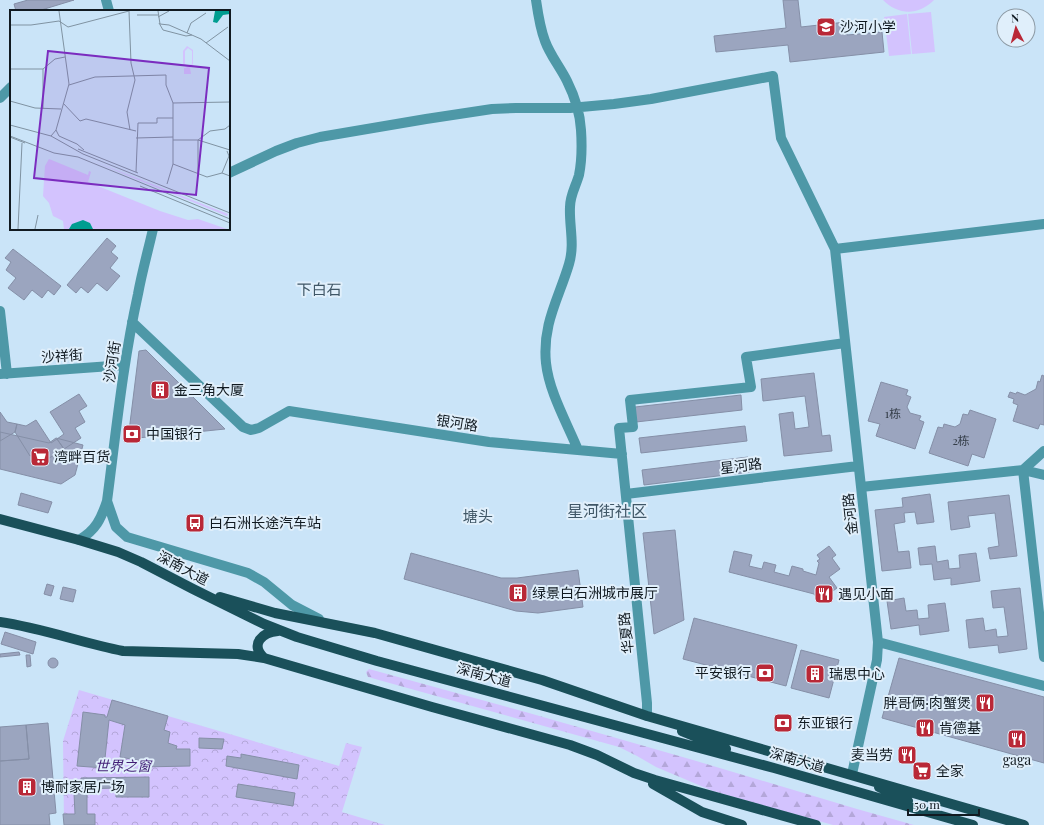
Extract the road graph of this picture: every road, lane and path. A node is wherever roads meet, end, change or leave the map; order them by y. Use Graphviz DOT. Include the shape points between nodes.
graph roads {
  1 [pos="106,0"];
  2 [pos="536,0"];
  3 [pos="109,10"];
  4 [pos="10,88"];
  5 [pos="0,98"];
  6 [pos="577,107"];
  7 [pos="230,173"];
  8 [pos="1044,224"];
  9 [pos="153,230"];
  10 [pos="835,249"];
  11 [pos="0,311"];
  12 [pos="132,322"];
  13 [pos="845,343"];
  14 [pos="125,365"];
  15 [pos="4,374"];
  16 [pos="578,450"];
  17 [pos="1044,451"];
  18 [pos="622,454"];
  19 [pos="858,466"];
  20 [pos="1023,470"];
  21 [pos="1044,475"];
  22 [pos="861,487"];
  23 [pos="626,494"];
  24 [pos="107,501"];
  25 [pos="0,519"];
  26 [pos="79,540"];
  27 [pos="193,589"];
  28 [pos="0,622"];
  29 [pos="329,624"];
  30 [pos="278,631"];
  31 [pos="878,642"];
  32 [pos="1044,657"];
  33 [pos="264,658"];
  34 [pos="1044,686"];
  35 [pos="647,716"];
  36 [pos="774,768"];
  37 [pos="634,773"];
  38 [pos="853,774"];
  39 [pos="931,813"];
  40 [pos="742,825"];
  41 [pos="816,825"];
  42 [pos="973,825"];
  43 [pos="1024,825"];
  1 -- 3 [label="street"];
  2 -- 6 [label="street" via="545,41 553,60 567,80"];
  4 -- 5 [label="street"];
  6 -- 7 [label="street" via="492,109 320,137 276,151"];
  6 -- 10 [label="street, 金河路" via="651,99 773,76 781,138"];
  6 -- 16 [label="street" via="582,152 570,207 572,249 570,263 551,312 546,337 546,363 552,388"];
  8 -- 10 [label="street"];
  9 -- 12 [label="street, 沙河街"];
  10 -- 13 [label="street, 金河路"];
  11 -- 15 [label="street"];
  12 -- 14 [label="street, 沙河街"];
  12 -- 16 [label="street, 银河路" via="243,427 251,430 289,411 489,442"];
  13 -- 18 [label="street, 华夏路" via="746,357 751,387 630,400 633,427 619,428"];
  13 -- 19 [label="street, 金河路"];
  14 -- 15 [label="street, 沙祥街"];
  14 -- 24 [label="street, 沙河街"];
  16 -- 18 [label="street, 银河路"];
  17 -- 20 [label="street"];
  18 -- 23 [label="street, 华夏路"];
  19 -- 22 [label="street, 金河路"];
  19 -- 23 [label="street, 星河路"];
  20 -- 21 [label="street"];
  20 -- 22 [label="street"];
  20 -- 32 [label="street"];
  22 -- 31 [label="street, 金河路"];
  23 -- 35 [label="street, 华夏路"];
  24 -- 26 [label="street" via="97,525"];
  24 -- 29 [label="street" via="116,527 127,538 248,573 300,610"];
  25 -- 26 [label="main road, 深南大道"];
  26 -- 27 [label="main road, 深南大道" via="118,552"];
  27 -- 29 [label="main road" via="275,613"];
  27 -- 30 [label="main road, 深南大道"];
  28 -- 33 [label="main road" via="123,651 232,654"];
  29 -- 35 [label="main road" via="375,633 535,678"];
  30 -- 33 [label="main road" via="267,633 260,638 258,646"];
  30 -- 36 [label="main road, 深南大道"];
  31 -- 34 [label="street"];
  31 -- 38 [label="street, 金河路" via="877,660"];
  33 -- 37 [label="main road" via="570,745"];
  35 -- 36 [label="main road"];
  35 -- 38 [label="main road"];
  36 -- 39 [label="main road, 深南大道"];
  37 -- 40 [label="main road" via="702,812"];
  37 -- 41 [label="main road"];
  38 -- 39 [label="main road"];
  38 -- 43 [label="main road"];
  39 -- 42 [label="main road, 深南大道"];
}
